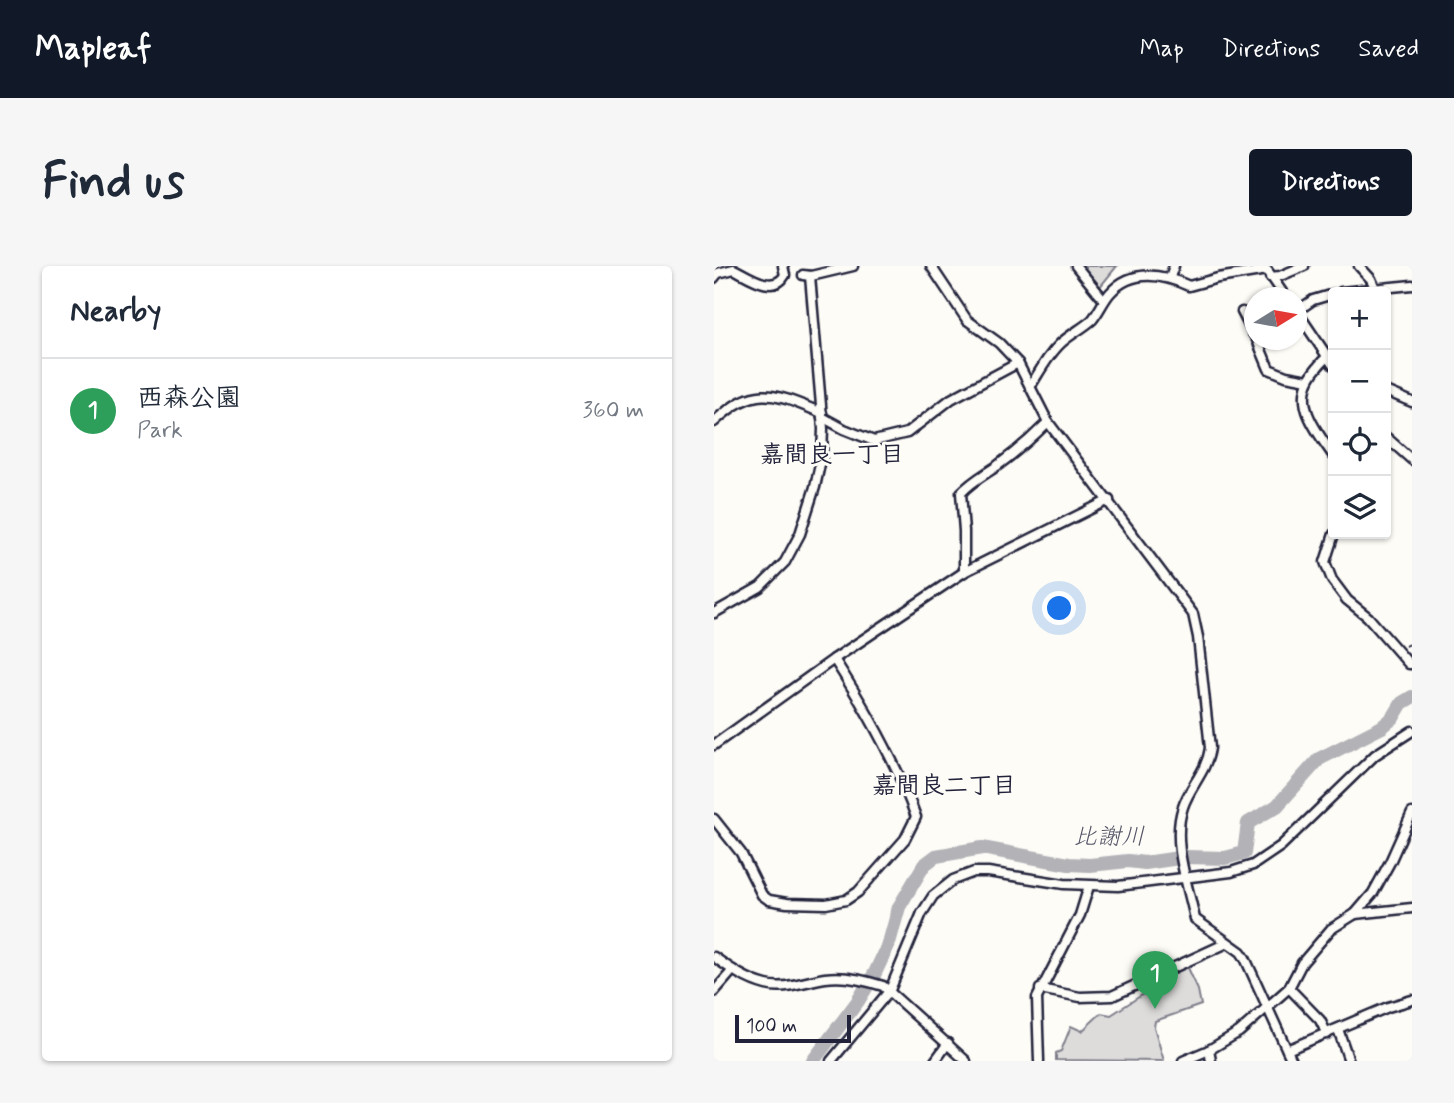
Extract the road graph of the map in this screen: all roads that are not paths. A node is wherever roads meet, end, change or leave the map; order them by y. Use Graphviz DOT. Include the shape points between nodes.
graph roads {
  1 [pos="783,266"];
  2 [pos="853,266"];
  3 [pos="931,266"];
  4 [pos="1076,266"];
  5 [pos="1174,266"];
  6 [pos="1304,266"];
  7 [pos="1359,266"];
  8 [pos="1170,277"];
  9 [pos="1270,277"];
  10 [pos="714,278"];
  11 [pos="1412,285"];
  12 [pos="1278,287"];
  13 [pos="1375,287"];
  14 [pos="1387,287"];
  15 [pos="1328,296"];
  16 [pos="1104,300"];
  17 [pos="1307,304"];
  18 [pos="1242,312"];
  19 [pos="1244,316"];
  20 [pos="1307,324"];
  21 [pos="1261,350"];
  22 [pos="1328,352"];
  23 [pos="1328,357"];
  24 [pos="1018,363"];
  25 [pos="1308,380"];
  26 [pos="1030,387"];
  27 [pos="1391,393"];
  28 [pos="1412,402"];
  29 [pos="822,415"];
  30 [pos="714,422"];
  31 [pos="1048,422"];
  32 [pos="1391,441"];
  33 [pos="1328,448"];
  34 [pos="1412,460"];
  35 [pos="1109,500"];
  36 [pos="1332,539"];
  37 [pos="964,572"];
  38 [pos="714,613"];
  39 [pos="834,659"];
  40 [pos="1412,664"];
  41 [pos="1412,731"];
  42 [pos="714,745"];
  43 [pos="1412,813"];
  44 [pos="714,819"];
  45 [pos="1185,873"];
  46 [pos="1089,886"];
  47 [pos="1412,908"];
  48 [pos="1354,914"];
  49 [pos="1227,943"];
  50 [pos="714,957"];
  51 [pos="733,970"];
  52 [pos="887,988"];
  53 [pos="1289,988"];
  54 [pos="1040,989"];
  55 [pos="714,992"];
  56 [pos="1412,1000"];
  57 [pos="1269,1009"];
  58 [pos="1338,1029"];
  59 [pos="1327,1034"];
  60 [pos="947,1043"];
  61 [pos="1209,1050"];
  62 [pos="1287,1050"];
  63 [pos="831,1061"];
  64 [pos="935,1061"];
  65 [pos="966,1061"];
  66 [pos="1039,1061"];
  67 [pos="1183,1061"];
  68 [pos="1211,1061"];
  69 [pos="1292,1061"];
  70 [pos="1349,1061"];
  1 -- 10 [label="street" via="785,275 778,283 759,281 734,269"];
  2 -- 29 [label="street" via="806,276"];
  3 -- 24 [label="street" via="967,320"];
  4 -- 16 [label="street"];
  5 -- 8 [label="street"];
  6 -- 9 [label="street"];
  7 -- 13 [label="street"];
  8 -- 9 [label="street" via="1189,286 1267,270"];
  8 -- 16 [label="street" via="1132,277"];
  9 -- 12 [label="street"];
  11 -- 14 [label="street"];
  15 -- 17 [label="street"];
  16 -- 26 [label="street" via="1092,319 1050,355"];
  18 -- 19 [label="street"];
  20 -- 22 [label="street"];
  21 -- 25 [label="street" via="1269,369"];
  23 -- 25 [label="street"];
  24 -- 26 [label="street"];
  24 -- 29 [label="street" via="951,399 907,433 874,441"];
  25 -- 33 [label="street" via="1306,408"];
  26 -- 31 [label="street"];
  27 -- 28 [label="street"];
  29 -- 30 [label="street" via="789,399 763,395 743,399"];
  29 -- 38 [label="street" via="816,487 793,548 760,587"];
  31 -- 35 [label="street"];
  31 -- 37 [label="street" via="961,493"];
  32 -- 34 [label="street"];
  35 -- 37 [label="street"];
  35 -- 45 [label="street" via="1196,623 1210,748 1209,759 1183,807 1179,834"];
  36 -- 40 [label="street" via="1325,562 1332,580"];
  37 -- 39 [label="street"];
  39 -- 42 [label="street"];
  39 -- 44 [label="street" via="908,796 916,817 905,839 846,900 787,903 762,895 741,853"];
  41 -- 45 [label="street" via="1375,755 1265,859 1231,872"];
  43 -- 48 [label="street" via="1383,876"];
  45 -- 46 [label="street" via="1118,886"];
  45 -- 49 [label="street" via="1195,919"];
  46 -- 52 [label="street" via="988,872 953,880 922,913"];
  46 -- 54 [label="street" via="1080,915"];
  47 -- 48 [label="street"];
  48 -- 53 [label="street" via="1331,929 1302,963"];
  49 -- 54 [label="street" via="1112,996"];
  49 -- 57 [label="street" via="1250,965"];
  50 -- 51 [label="street"];
  51 -- 52 [label="street" via="769,986 828,977 867,980"];
  51 -- 55 [label="street"];
  52 -- 60 [label="street"];
  52 -- 63 [label="street"];
  53 -- 57 [label="street"];
  53 -- 59 [label="street" via="1320,1020"];
  54 -- 66 [label="street" via="1036,1022"];
  56 -- 58 [label="street"];
  57 -- 61 [label="street"];
  57 -- 62 [label="street"];
  58 -- 59 [label="street"];
  58 -- 70 [label="street"];
  59 -- 62 [label="street"];
  60 -- 64 [label="street"];
  60 -- 65 [label="street"];
  61 -- 67 [label="street"];
  61 -- 68 [label="street"];
  62 -- 69 [label="street"];
}
